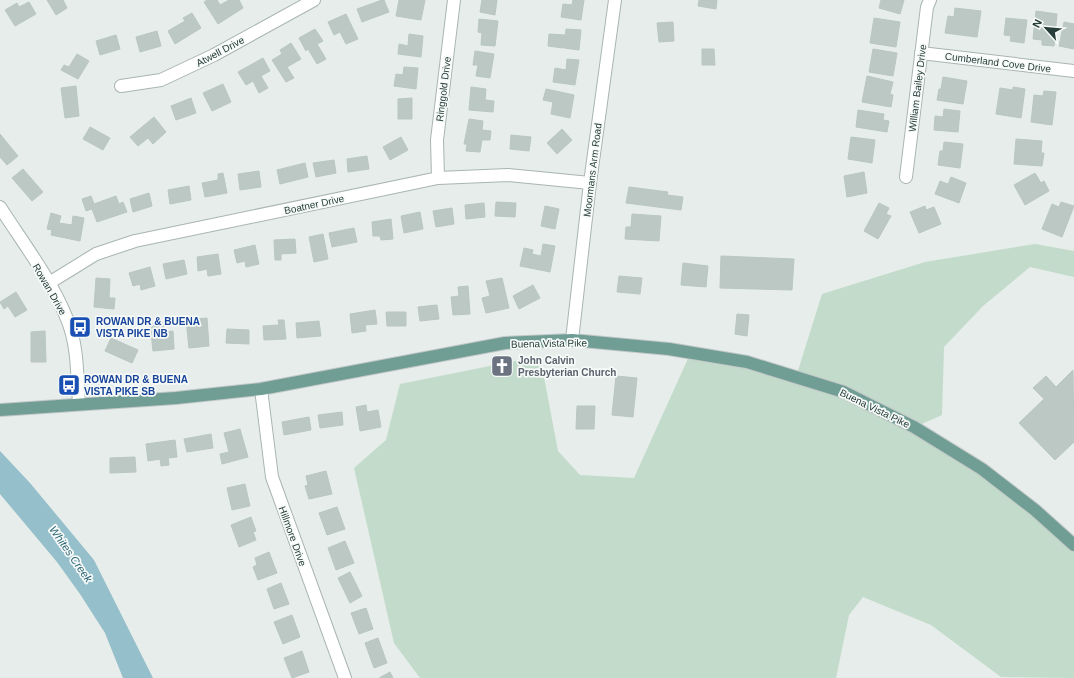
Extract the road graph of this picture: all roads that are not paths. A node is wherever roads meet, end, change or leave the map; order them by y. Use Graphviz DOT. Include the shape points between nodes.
graph roads {
  1 [pos="314,0"];
  2 [pos="454,0"];
  3 [pos="615,0"];
  4 [pos="930,0"];
  5 [pos="921,53"];
  6 [pos="1074,72"];
  7 [pos="121,86"];
  8 [pos="906,177"];
  9 [pos="438,178"];
  10 [pos="590,183"];
  11 [pos="0,207"];
  12 [pos="49,284"];
  13 [pos="572,340"];
  14 [pos="261,389"];
  15 [pos="79,404"];
  16 [pos="4,410"];
  17 [pos="1074,545"];
  18 [pos="345,678"];
  1 -- 7 [label="street, Atwell Drive" via="214,55 161,80"];
  2 -- 9 [label="street, Ringgold Drive" via="437,140"];
  3 -- 10 [label="street, Moormans Arm Road"];
  4 -- 5 [label="street, William Bailey Drive"];
  5 -- 6 [label="street, Cumberland Cove Drive"];
  5 -- 8 [label="street, William Bailey Drive"];
  9 -- 10 [label="street, Boatner Drive" via="508,175"];
  9 -- 12 [label="street, Boatner Drive" via="127,243 96,254"];
  10 -- 13 [label="street, Moormans Arm Road"];
  11 -- 12 [label="street, Rowan Drive"];
  12 -- 15 [label="street, Rowan Drive" via="68,320 76,357"];
  13 -- 14 [label="main road, Buena Vista Pike" via="505,343"];
  13 -- 17 [label="main road, Buena Vista Pike" via="669,349 747,362 844,392 914,427 982,469 1035,510"];
  14 -- 15 [label="main road, Buena Vista Pike"];
  14 -- 18 [label="street, Hillmore Drive" via="272,477"];
  15 -- 16 [label="main road, Buena Vista Pike"];
}
